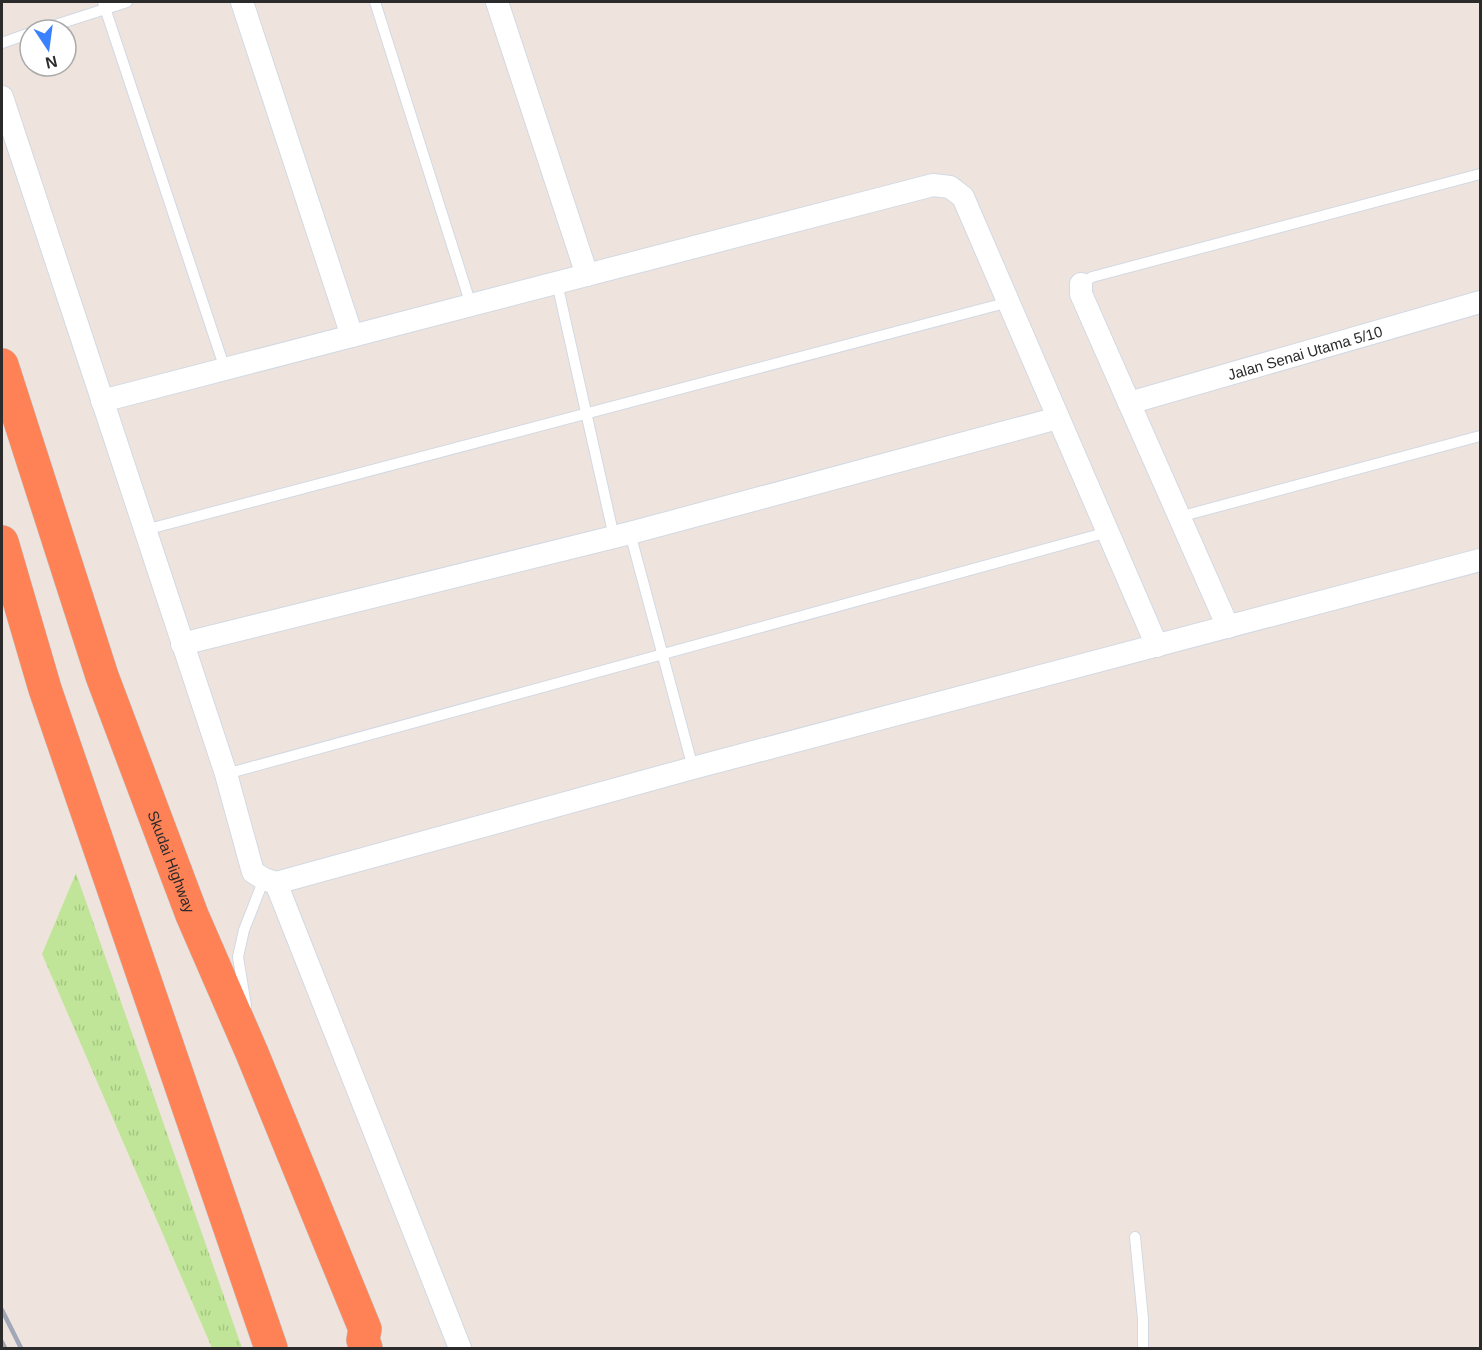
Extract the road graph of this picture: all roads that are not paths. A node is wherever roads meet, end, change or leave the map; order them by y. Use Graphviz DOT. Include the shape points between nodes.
graph roads {
  1 [pos="127,2"];
  2 [pos="242,2"];
  3 [pos="375,2"];
  4 [pos="497,2"];
  5 [pos="104,5"];
  6 [pos="71,18"];
  7 [pos="18,37"];
  8 [pos="2,43"];
  9 [pos="2,97"];
  10 [pos="1480,174"];
  11 [pos="587,275"];
  12 [pos="557,283"];
  13 [pos="1080,284"];
  14 [pos="1008,302"];
  15 [pos="1480,302"];
  16 [pos="471,305"];
  17 [pos="352,336"];
  18 [pos="2,365"];
  19 [pos="225,369"];
  20 [pos="102,401"];
  21 [pos="1129,403"];
  22 [pos="586,413"];
  23 [pos="1058,418"];
  24 [pos="1480,436"];
  25 [pos="1179,517"];
  26 [pos="145,530"];
  27 [pos="1108,532"];
  28 [pos="622,535"];
  29 [pos="2,542"];
  30 [pos="1480,560"];
  31 [pos="1224,628"];
  32 [pos="1167,643"];
  33 [pos="182,644"];
  34 [pos="662,654"];
  35 [pos="693,768"];
  36 [pos="226,774"];
  37 [pos="270,881"];
  38 [pos="252,1053"];
  39 [pos="1134,1237"];
  40 [pos="373,1342"];
  41 [pos="272,1348"];
  42 [pos="460,1348"];
  43 [pos="1143,1348"];
  1 -- 5 [label="lane"];
  2 -- 17 [label="street"];
  3 -- 16 [label="lane"];
  4 -- 11 [label="street"];
  5 -- 6 [label="lane"];
  5 -- 19 [label="lane"];
  7 -- 8 [label="lane"];
  9 -- 20 [label="street"];
  10 -- 13 [label="lane" via="1092,277"];
  11 -- 12 [label="street"];
  11 -- 14 [label="street" via="933,185 950,187 963,197"];
  12 -- 16 [label="street"];
  12 -- 22 [label="lane"];
  13 -- 21 [label="street"];
  14 -- 22 [label="lane"];
  14 -- 23 [label="street"];
  15 -- 21 [label="street, Jalan Senai Utama 5/10"];
  16 -- 17 [label="street"];
  17 -- 19 [label="street"];
  18 -- 38 [label="highway, Skudai Highway" via="102,676 192,915"];
  19 -- 20 [label="street"];
  20 -- 26 [label="street"];
  21 -- 25 [label="street"];
  22 -- 26 [label="lane"];
  22 -- 28 [label="lane"];
  23 -- 27 [label="street"];
  23 -- 28 [label="street"];
  24 -- 25 [label="lane"];
  25 -- 31 [label="street"];
  26 -- 33 [label="street"];
  27 -- 32 [label="street"];
  27 -- 34 [label="lane"];
  28 -- 33 [label="street"];
  28 -- 34 [label="lane"];
  29 -- 41 [label="highway" via="45,689"];
  30 -- 31 [label="street"];
  31 -- 32 [label="street"];
  32 -- 35 [label="street"];
  33 -- 36 [label="street"];
  34 -- 35 [label="lane"];
  34 -- 36 [label="lane"];
  35 -- 37 [label="street"];
  36 -- 37 [label="street" via="253,872"];
  37 -- 38 [label="lane" via="244,930 238,957"];
  37 -- 42 [label="street"];
  38 -- 40 [label="highway, Skudai Highway"];
  39 -- 43 [label="lane"];
}
